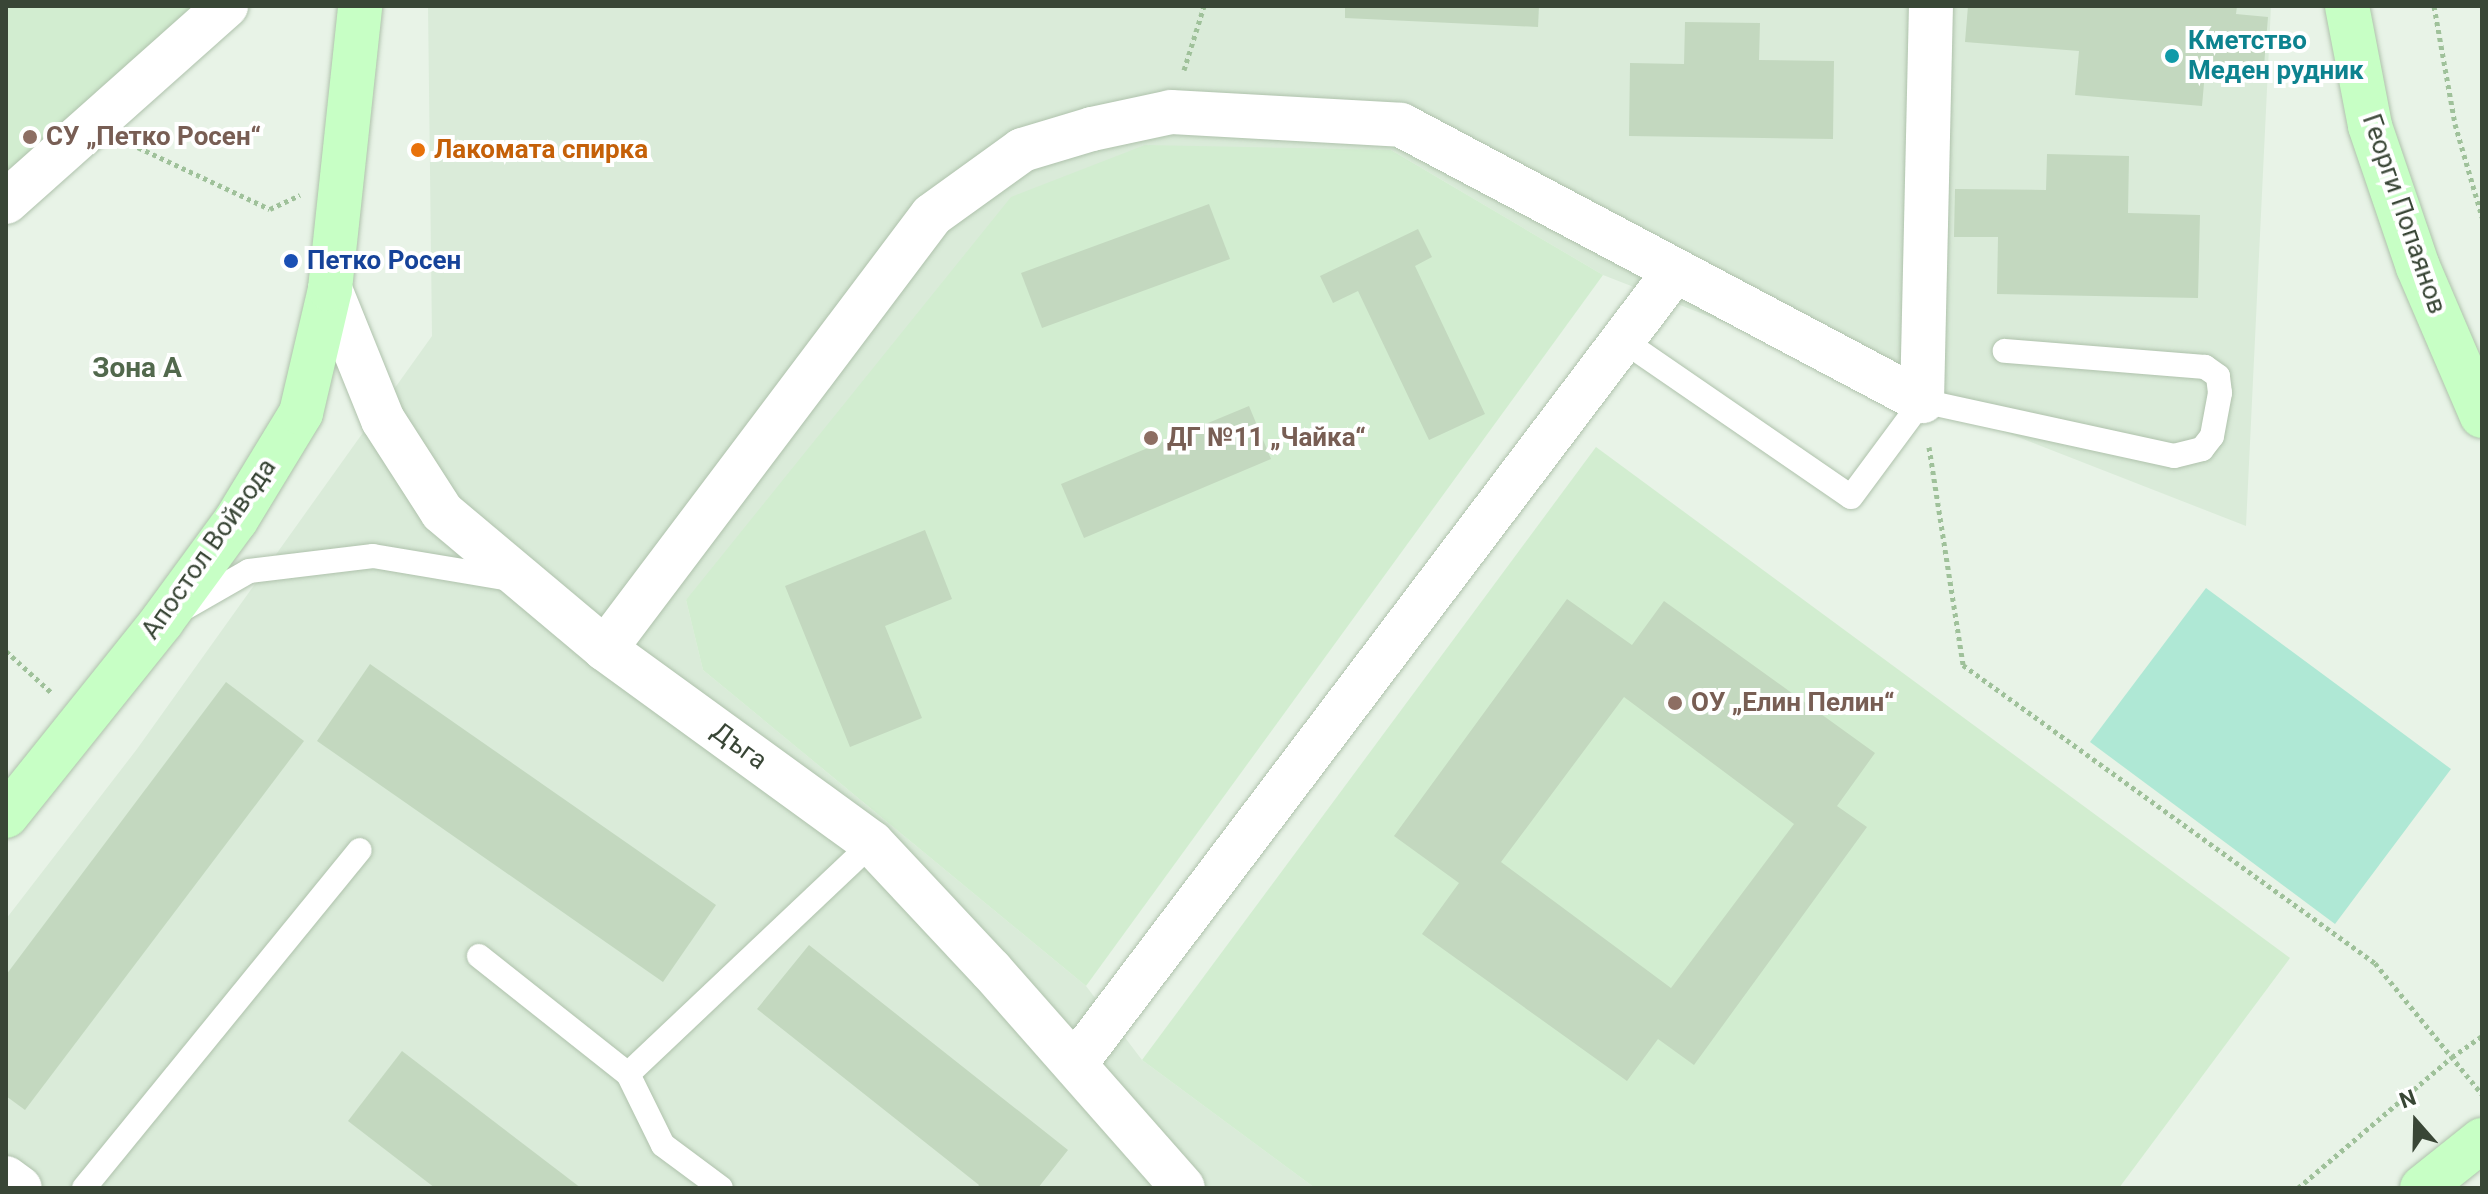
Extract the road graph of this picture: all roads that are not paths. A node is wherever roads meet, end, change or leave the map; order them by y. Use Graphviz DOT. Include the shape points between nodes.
graph roads {
  1 [pos="226,6"];
  2 [pos="360,6"];
  3 [pos="1931,6"];
  4 [pos="2347,6"];
  5 [pos="6,202"];
  6 [pos="1675,271"];
  7 [pos="330,289"];
  8 [pos="1624,341"];
  9 [pos="2005,351"];
  10 [pos="1922,401"];
  11 [pos="2482,416"];
  12 [pos="520,580"];
  13 [pos="162,621"];
  14 [pos="605,649"];
  15 [pos="6,816"];
  16 [pos="872,843"];
  17 [pos="360,850"];
  18 [pos="479,956"];
  19 [pos="1075,1064"];
  20 [pos="628,1074"];
  21 [pos="2482,1140"];
  22 [pos="6,1178"];
  23 [pos="20,1188"];
  24 [pos="84,1188"];
  25 [pos="721,1188"];
  26 [pos="1183,1188"];
  27 [pos="2422,1188"];
  1 -- 5 [label="street"];
  2 -- 7 [label="street, Апостол Войвода"];
  3 -- 10 [label="street"];
  4 -- 11 [label="street, Георги Попаянов" via="2370,126 2418,267"];
  6 -- 8 [label="street"];
  6 -- 10 [label="street"];
  6 -- 14 [label="street" via="1401,125 1171,112 1022,150 932,215"];
  7 -- 12 [label="street, Дъга" via="383,420 442,512"];
  7 -- 13 [label="street, Апостол Войвода" via="301,413 236,520"];
  8 -- 10 [label="lane" via="1851,497"];
  8 -- 19 [label="street"];
  9 -- 10 [label="lane" via="2205,367 2218,376 2220,393 2212,436 2202,449 2174,456"];
  12 -- 13 [label="lane" via="373,556 249,571"];
  12 -- 14 [label="street, Дъга"];
  13 -- 15 [label="street, Апостол Войвода"];
  14 -- 16 [label="street, Дъга"];
  16 -- 19 [label="street, Дъга"];
  16 -- 20 [label="lane"];
  17 -- 24 [label="lane"];
  18 -- 20 [label="lane"];
  19 -- 26 [label="street, Дъга"];
  20 -- 25 [label="lane" via="663,1145"];
  21 -- 27 [label="street"];
  22 -- 23 [label="street"];
}
